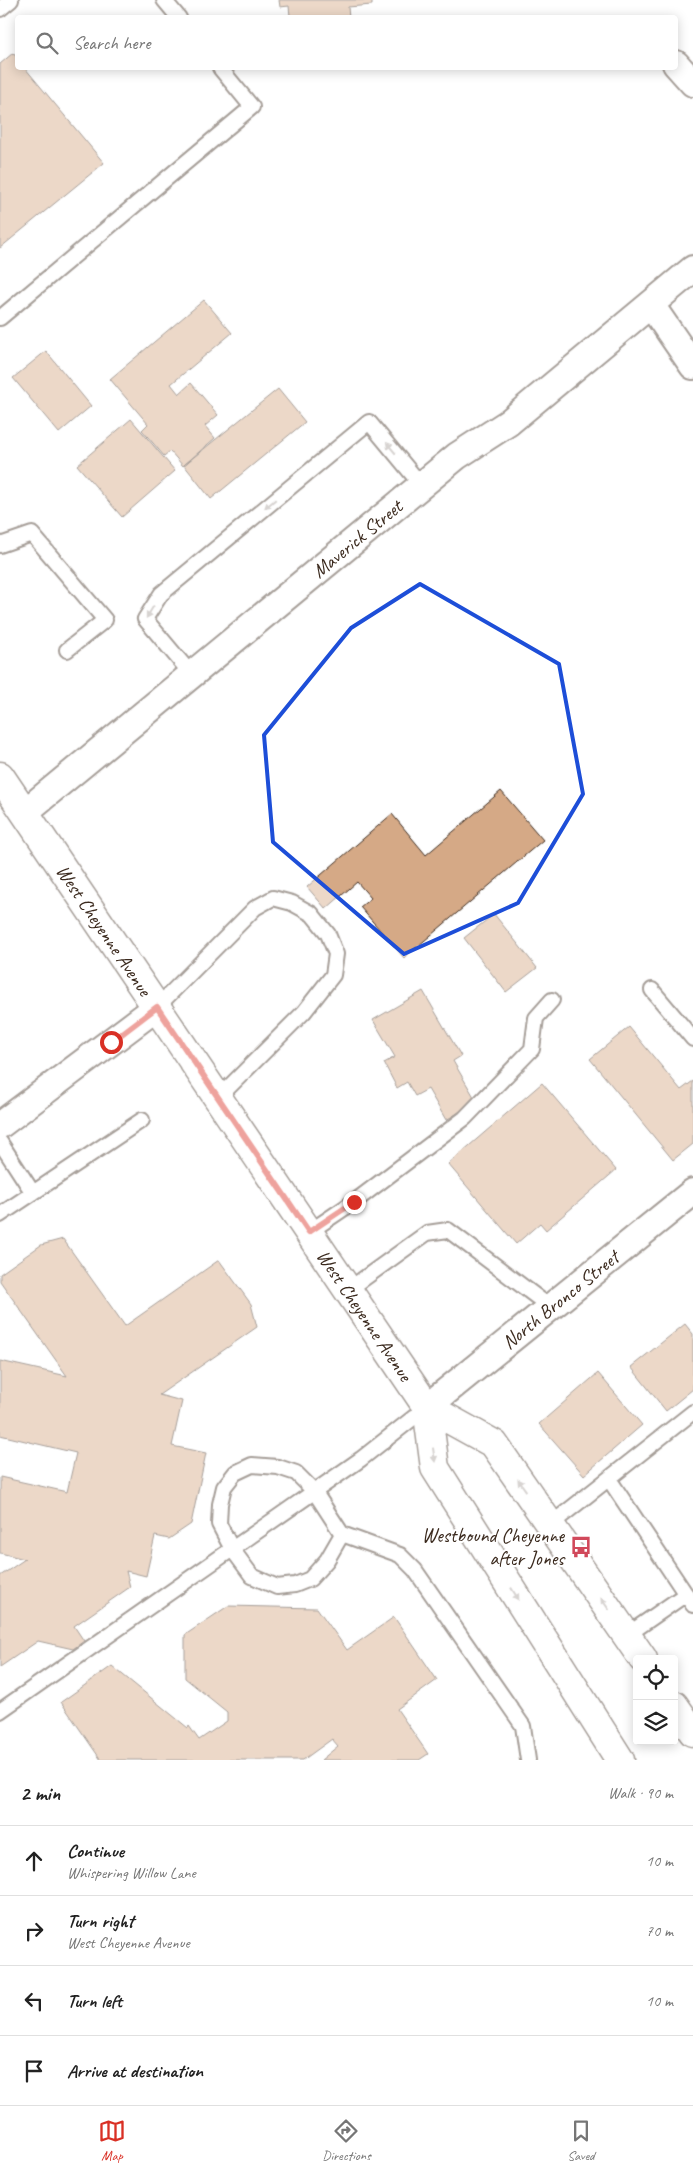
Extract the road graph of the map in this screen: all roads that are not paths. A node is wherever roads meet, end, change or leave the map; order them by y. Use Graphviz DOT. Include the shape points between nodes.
graph roads {
  1 [pos="11,0"];
  2 [pos="164,0"];
  3 [pos="0,9"];
  4 [pos="176,15"];
  5 [pos="678,66"];
  6 [pos="222,70"];
  7 [pos="693,83"];
  8 [pos="693,269"];
  9 [pos="651,305"];
  10 [pos="0,318"];
  11 [pos="693,366"];
  12 [pos="422,486"];
  13 [pos="0,545"];
  14 [pos="67,650"];
  15 [pos="192,675"];
  16 [pos="0,776"];
  17 [pos="25,812"];
  18 [pos="652,990"];
  19 [pos="552,1000"];
  20 [pos="157,1007"];
  21 [pos="693,1039"];
  22 [pos="218,1098"];
  23 [pos="142,1120"];
  24 [pos="0,1125"];
  25 [pos="0,1142"];
  26 [pos="33,1193"];
  27 [pos="692,1194"];
  28 [pos="0,1215"];
  29 [pos="309,1232"];
  30 [pos="348,1290"];
  31 [pos="550,1307"];
  32 [pos="427,1407"];
  33 [pos="693,1412"];
  34 [pos="609,1479"];
  35 [pos="314,1491"];
  36 [pos="550,1524"];
  37 [pos="342,1534"];
  38 [pos="232,1549"];
  39 [pos="689,1599"];
  40 [pos="627,1635"];
  41 [pos="640,1655"];
  42 [pos="0,1711"];
  43 [pos="678,1711"];
  44 [pos="693,1732"];
  45 [pos="528,1760"];
  46 [pos="620,1760"];
  1 -- 3 [label="lane"];
  2 -- 4 [label="lane"];
  5 -- 7 [label="street"];
  6 -- 10 [label="lane" via="252,107"];
  8 -- 9 [label="street, Maverick Street"];
  9 -- 11 [label="street"];
  9 -- 12 [label="street, Maverick Street" via="508,424 457,456"];
  12 -- 15 [label="street, Maverick Street"];
  12 -- 15 [label="lane, one-way" via="369,422 161,594 145,619"];
  13 -- 14 [label="lane" via="32,534 105,620"];
  15 -- 17 [label="street, Maverick Street"];
  16 -- 17 [label="main road, West Cheyenne Avenue"];
  17 -- 20 [label="main road, West Cheyenne Avenue"];
  18 -- 21 [label="lane"];
  19 -- 29 [label="lane" via="536,1018 532,1049 465,1118"];
  20 -- 22 [label="main road, West Cheyenne Avenue"];
  20 -- 22 [label="lane" via="255,908 273,898 292,903 312,914 328,934 336,954 333,975 304,1012"];
  20 -- 24 [label="street"];
  22 -- 29 [label="main road, West Cheyenne Avenue"];
  23 -- 26 [label="lane"];
  25 -- 26 [label="lane"];
  26 -- 28 [label="lane"];
  27 -- 31 [label="street, North Bronco Street"];
  29 -- 30 [label="main road, West Cheyenne Avenue"];
  30 -- 31 [label="lane" via="427,1233 448,1230"];
  30 -- 32 [label="main road, West Cheyenne Avenue"];
  31 -- 32 [label="street, North Bronco Street"];
  32 -- 35 [label="lane"];
  36 -- 32 [label="main road, West Cheyenne Avenue, one-way" via="494,1444"];
  32 -- 46 [label="main road, West Cheyenne Avenue, one-way" via="436,1468"];
  33 -- 34 [label="lane"];
  34 -- 36 [label="lane"];
  34 -- 39 [label="lane"];
  35 -- 37 [label="lane"];
  35 -- 38 [label="lane"];
  35 -- 38 [label="lane" via="296,1473 278,1467 252,1465 235,1473 224,1487 219,1524"];
  40 -- 36 [label="main road, West Cheyenne Avenue, one-way"];
  37 -- 38 [label="lane" via="327,1560 310,1579 295,1585 277,1587 252,1576"];
  37 -- 45 [label="lane" via="400,1555 415,1570 524,1726"];
  38 -- 42 [label="lane"];
  39 -- 40 [label="lane"];
  40 -- 41 [label="main road, West Cheyenne Avenue"];
  43 -- 44 [label="main road"];
}
